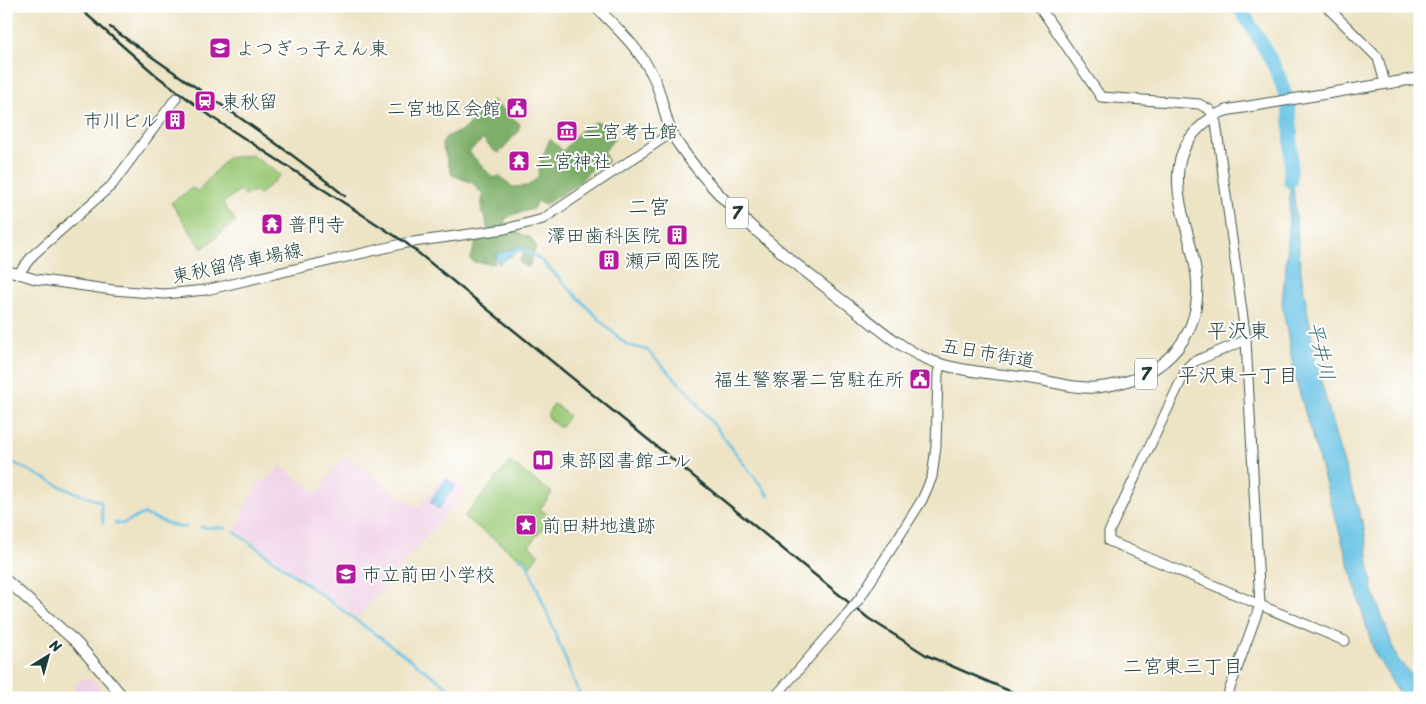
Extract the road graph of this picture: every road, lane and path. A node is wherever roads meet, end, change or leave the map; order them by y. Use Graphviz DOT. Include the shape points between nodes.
graph roads {
  1 [pos="595,6"];
  2 [pos="1039,6"];
  3 [pos="1326,6"];
  4 [pos="1420,78"];
  5 [pos="1385,83"];
  6 [pos="176,98"];
  7 [pos="1214,116"];
  8 [pos="672,133"];
  9 [pos="6,270"];
  10 [pos="18,274"];
  11 [pos="1246,340"];
  12 [pos="941,364"];
  13 [pos="6,580"];
  14 [pos="1260,605"];
  15 [pos="1345,641"];
  16 [pos="124,698"];
  17 [pos="774,698"];
  18 [pos="1229,698"];
  1 -- 8 [label="main road, 五日市街道 / 7" via="644,59"];
  2 -- 7 [label="street" via="1101,97 1193,103 1210,110"];
  3 -- 5 [label="street" via="1378,58"];
  4 -- 5 [label="main road, 7"];
  5 -- 7 [label="main road, 五日市街道 / 7"];
  6 -- 10 [label="street" via="112,185 33,255"];
  7 -- 11 [label="street"];
  7 -- 12 [label="main road, 五日市街道 / 7" via="1191,137 1179,166 1179,196 1198,292 1188,332 1170,358 1145,374 1099,387"];
  8 -- 10 [label="street, 東秋留停車場線" via="543,218 505,229 406,243 189,292 164,294 113,290"];
  8 -- 12 [label="main road, 五日市街道 / 7" via="704,180 770,244 901,345"];
  9 -- 10 [label="street, 東秋留停車場線"];
  11 -- 14 [label="street"];
  11 -- 14 [label="street" via="1193,362 1187,368 1108,537 1112,544"];
  12 -- 17 [label="street, bridge" via="932,477 922,500 860,598"];
  13 -- 16 [label="main road" via="77,644"];
  14 -- 15 [label="street"];
  14 -- 18 [label="street"];
}
